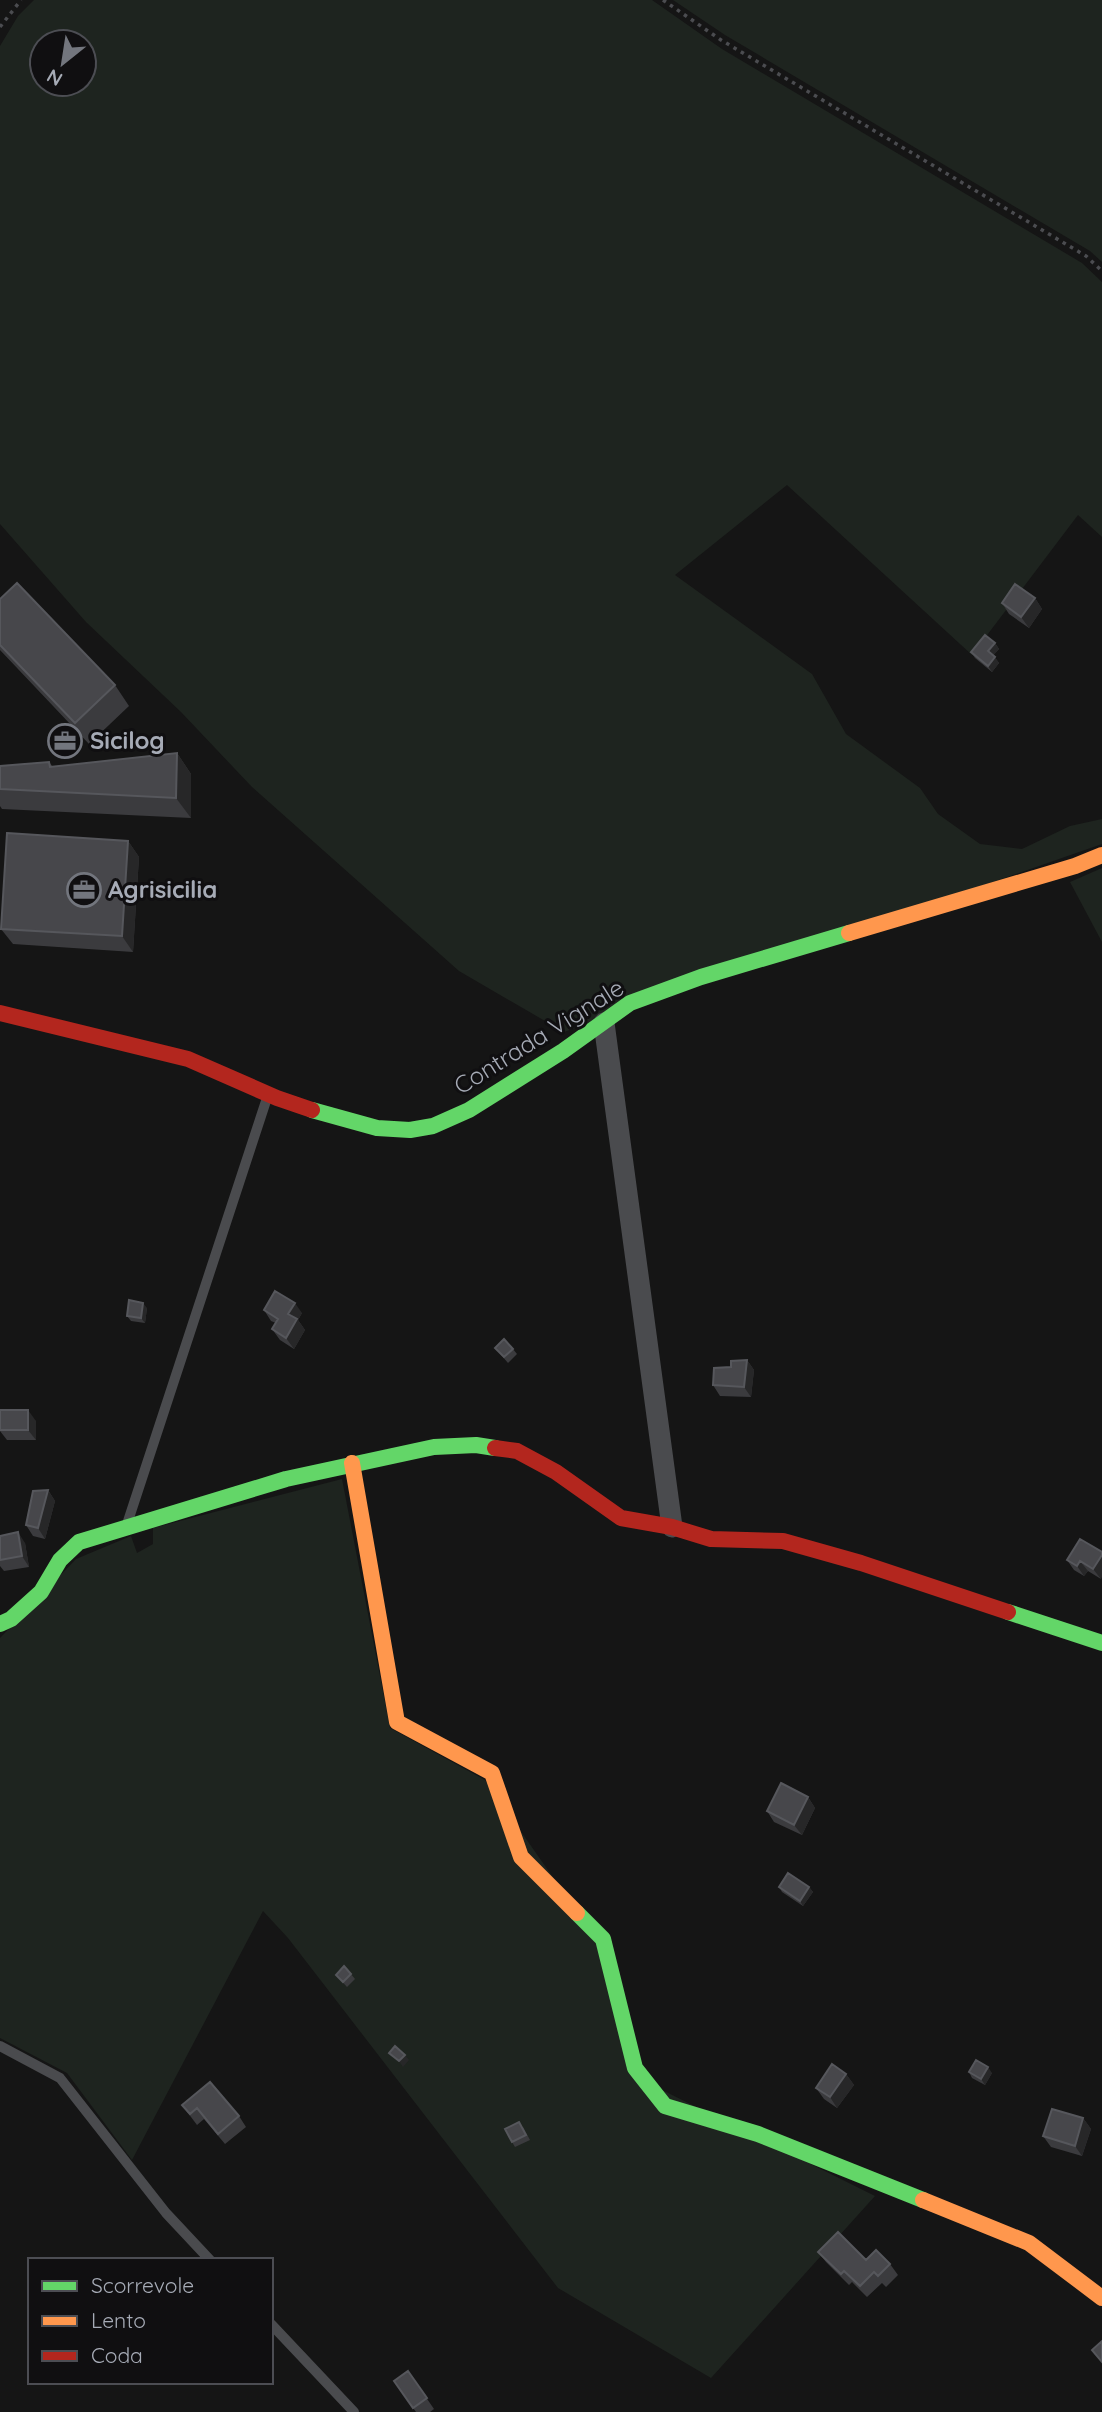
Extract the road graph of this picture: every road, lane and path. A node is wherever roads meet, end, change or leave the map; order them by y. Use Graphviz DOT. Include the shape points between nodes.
graph roads {
  1 [pos="21,0"];
  2 [pos="663,0"];
  3 [pos="0,27"];
  4 [pos="1102,271"];
  5 [pos="1102,855"];
  6 [pos="0,1013"];
  7 [pos="604,1023"];
  8 [pos="268,1094"];
  9 [pos="352,1464"];
  10 [pos="126,1527"];
  11 [pos="672,1527"];
  12 [pos="0,1624"];
  13 [pos="1102,1643"];
  14 [pos="0,2046"];
  15 [pos="208,2258"];
  16 [pos="1102,2298"];
  17 [pos="273,2326"];
  18 [pos="354,2412"];
  1 -- 3 [label="path"];
  2 -- 4 [label="path" via="721,40 1086,256"];
  5 -- 7 [label="street, Contrada Vignale" via="701,977 630,1003"];
  6 -- 8 [label="street, Contrada Vignale" via="188,1059"];
  7 -- 8 [label="street, Contrada Vignale" via="469,1110 433,1126 377,1128"];
  7 -- 11 [label="street"];
  8 -- 10 [label="lane"];
  9 -- 10 [label="street"];
  9 -- 11 [label="street" via="434,1447 476,1445 517,1451 621,1518"];
  9 -- 16 [label="street" via="397,1722 492,1773 521,1857 603,1939 635,2068 665,2106 758,2134 1028,2244"];
  10 -- 12 [label="street" via="79,1542 60,1560 41,1592"];
  11 -- 13 [label="street" via="711,1539 783,1541"];
  14 -- 15 [label="lane" via="60,2078 166,2213"];
  17 -- 18 [label="lane"];
}
